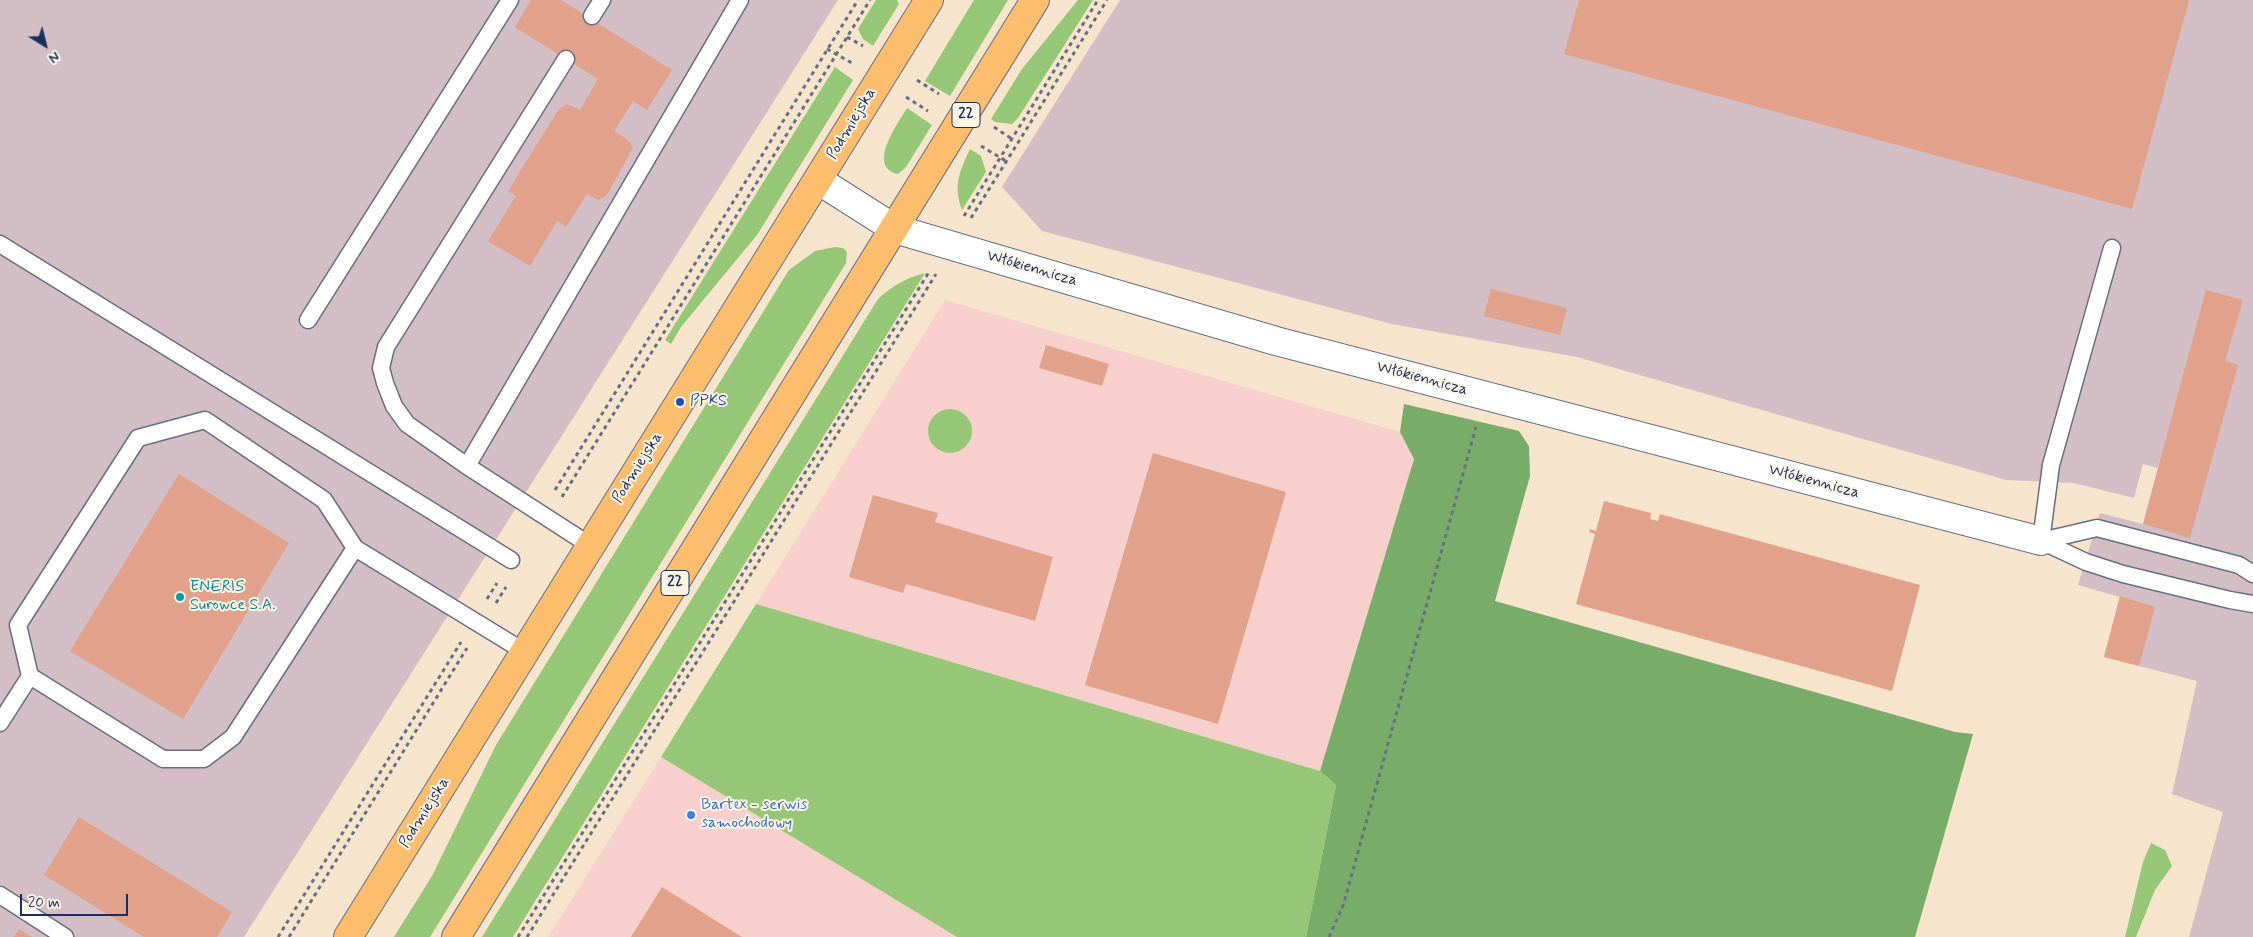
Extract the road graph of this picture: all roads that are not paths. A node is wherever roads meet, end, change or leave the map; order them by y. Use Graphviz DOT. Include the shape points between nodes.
graph roads {
  1 [pos="510,0"];
  2 [pos="602,0"];
  3 [pos="740,0"];
  4 [pos="929,0"];
  5 [pos="1035,0"];
  6 [pos="592,16"];
  7 [pos="566,59"];
  8 [pos="818,180"];
  9 [pos="895,229"];
  10 [pos="0,244"];
  11 [pos="2112,248"];
  12 [pos="308,320"];
  13 [pos="467,466"];
  14 [pos="2041,541"];
  15 [pos="591,546"];
  16 [pos="355,548"];
  17 [pos="511,560"];
  18 [pos="2253,574"];
  19 [pos="2253,604"];
  20 [pos="525,652"];
  21 [pos="30,676"];
  22 [pos="0,723"];
  23 [pos="0,895"];
  24 [pos="66,937"];
  25 [pos="348,937"];
  26 [pos="456,937"];
  1 -- 12 [label="lane"];
  2 -- 6 [label="lane"];
  3 -- 13 [label="lane"];
  4 -- 8 [label="main road, Podmiejska"];
  5 -- 9 [label="main road, 22"];
  7 -- 13 [label="lane" via="386,347 381,368 394,406 407,424"];
  8 -- 9 [label="street, Włókiennicza"];
  8 -- 15 [label="main road, Podmiejska"];
  9 -- 14 [label="street, Włókiennicza" via="1276,341"];
  9 -- 26 [label="main road, 22"];
  10 -- 17 [label="lane"];
  11 -- 14 [label="lane" via="2051,465"];
  13 -- 15 [label="lane"];
  14 -- 18 [label="lane, Włókiennicza" via="2097,528 2239,565"];
  14 -- 19 [label="lane, Włókiennicza" via="2086,562 2123,574"];
  15 -- 20 [label="main road, Podmiejska"];
  16 -- 20 [label="lane"];
  16 -- 21 [label="lane" via="233,738 204,759 162,759"];
  16 -- 21 [label="lane" via="324,500 205,420 138,438 18,625"];
  20 -- 25 [label="main road, Podmiejska"];
  21 -- 22 [label="lane"];
  23 -- 24 [label="lane"];
}
